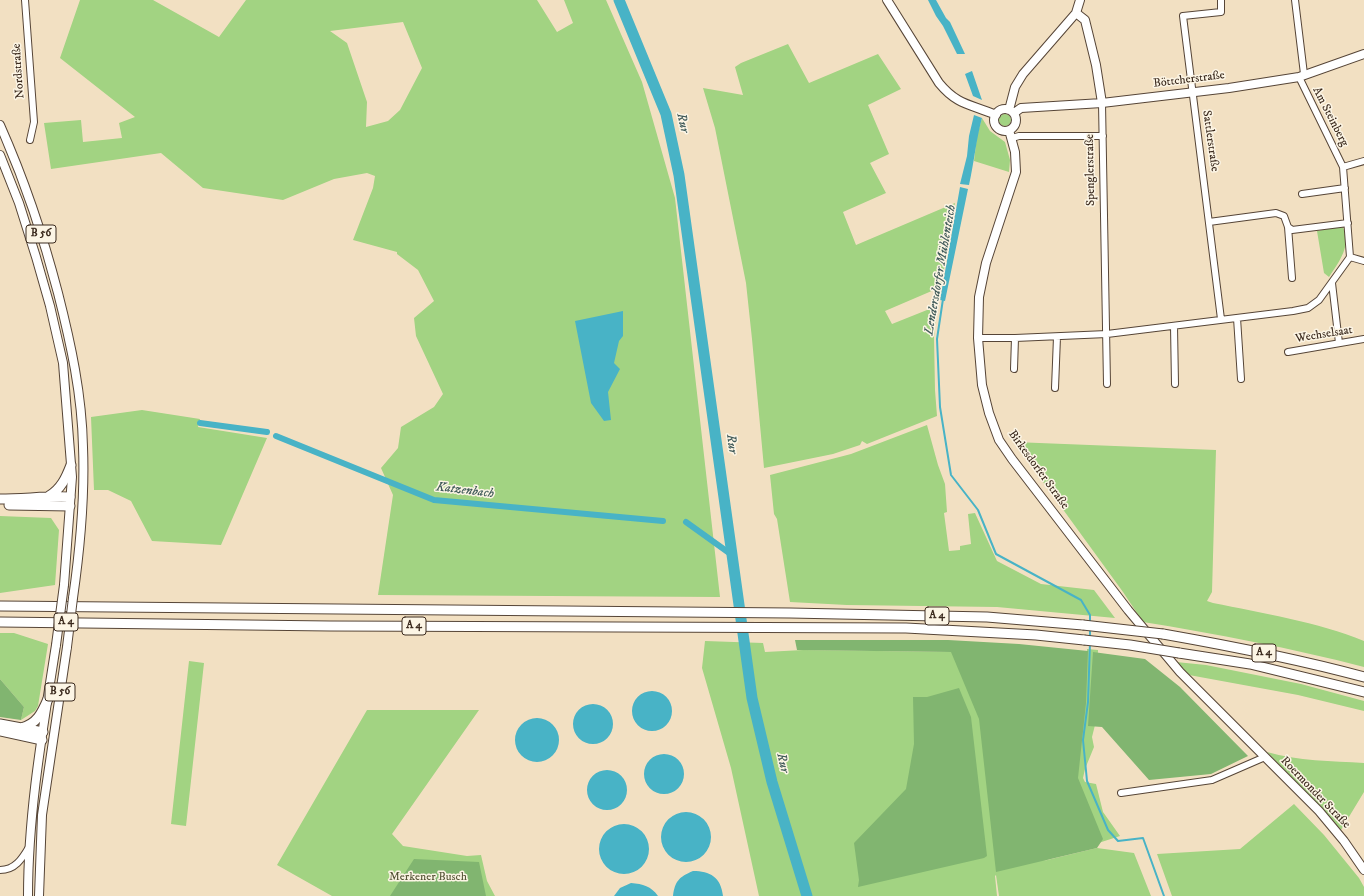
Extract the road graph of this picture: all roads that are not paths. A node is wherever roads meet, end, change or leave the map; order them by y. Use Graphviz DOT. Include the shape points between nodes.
graph roads {
  1 [pos="25,0"];
  2 [pos="887,0"];
  3 [pos="1080,0"];
  4 [pos="1221,0"];
  5 [pos="1295,0"];
  6 [pos="1076,13"];
  7 [pos="1364,54"];
  8 [pos="1301,75"];
  9 [pos="1192,92"];
  10 [pos="1102,103"];
  11 [pos="1011,111"];
  12 [pos="996,115"];
  13 [pos="0,125"];
  14 [pos="1009,130"];
  15 [pos="1103,136"];
  16 [pos="1012,138"];
  17 [pos="30,140"];
  18 [pos="0,154"];
  19 [pos="1364,161"];
  20 [pos="1343,168"];
  21 [pos="1345,188"];
  22 [pos="1302,194"];
  23 [pos="1209,222"];
  24 [pos="1348,223"];
  25 [pos="1288,227"];
  26 [pos="1350,257"];
  27 [pos="1364,261"];
  28 [pos="1292,278"];
  29 [pos="1332,283"];
  30 [pos="1237,318"];
  31 [pos="1221,319"];
  32 [pos="1174,326"];
  33 [pos="1107,334"];
  34 [pos="1057,337"];
  35 [pos="978,338"];
  36 [pos="1015,338"];
  37 [pos="1364,340"];
  38 [pos="1339,343"];
  39 [pos="1288,352"];
  40 [pos="1014,369"];
  41 [pos="1241,379"];
  42 [pos="1108,384"];
  43 [pos="1175,384"];
  44 [pos="1055,388"];
  45 [pos="71,465"];
  46 [pos="49,496"];
  47 [pos="82,497"];
  48 [pos="0,499"];
  49 [pos="70,501"];
  50 [pos="0,504"];
  51 [pos="82,507"];
  52 [pos="0,606"];
  53 [pos="0,622"];
  54 [pos="1364,677"];
  55 [pos="1364,692"];
  56 [pos="48,699"];
  57 [pos="0,724"];
  58 [pos="21,728"];
  59 [pos="0,730"];
  60 [pos="43,736"];
  61 [pos="53,737"];
  62 [pos="1265,758"];
  63 [pos="1121,792"];
  64 [pos="29,848"];
  65 [pos="0,870"];
  66 [pos="1364,870"];
  67 [pos="28,896"];
  68 [pos="39,896"];
  1 -- 17 [label="street, Nordstraße" via="34,122"];
  2 -- 12 [label="main road" via="944,90 961,102"];
  3 -- 6 [label="main road"];
  4 -- 9 [label="street, Sattlerstraße" via="1221,12 1183,16"];
  5 -- 8 [label="street, Am Steinberg"];
  6 -- 10 [label="main road, Spenglerstraße" via="1085,20"];
  6 -- 11 [label="main road" via="1023,74 1015,87"];
  7 -- 8 [label="main road, Böttcherstraße"];
  8 -- 9 [label="main road, Böttcherstraße"];
  8 -- 20 [label="street, Am Steinberg"];
  9 -- 10 [label="main road, Böttcherstraße"];
  9 -- 23 [label="street, Sattlerstraße"];
  10 -- 11 [label="main road, Böttcherstraße" via="1021,108"];
  10 -- 15 [label="street, Spenglerstraße"];
  11 -- 12 [label="main road" via="1002,109"];
  11 -- 14 [label="main road" via="1016,122"];
  12 -- 14 [label="main road" via="994,120 997,126 1002,130"];
  13 -- 47 [label="main road, B 56" via="30,200 70,339 83,447"];
  14 -- 16 [label="main road, Birkesdorfer Straße"];
  15 -- 16 [label="street"];
  15 -- 33 [label="street, Spenglerstraße"];
  16 -- 35 [label="main road, Birkesdorfer Straße" via="1016,172 986,263 979,297"];
  18 -- 45 [label="main road, B 56" via="19,203 54,321 63,362"];
  19 -- 20 [label="street"];
  20 -- 21 [label="street, Am Steinberg"];
  21 -- 22 [label="street"];
  21 -- 24 [label="street, Am Steinberg"];
  23 -- 25 [label="street" via="1276,213 1284,216"];
  23 -- 31 [label="street, Sattlerstraße"];
  24 -- 25 [label="street" via="1292,230"];
  24 -- 26 [label="street, Am Steinberg"];
  25 -- 28 [label="street"];
  26 -- 27 [label="street"];
  26 -- 29 [label="street"];
  29 -- 30 [label="street" via="1319,300 1308,308"];
  29 -- 38 [label="street"];
  30 -- 31 [label="street"];
  30 -- 41 [label="street"];
  31 -- 32 [label="street"];
  32 -- 33 [label="street"];
  32 -- 43 [label="street"];
  33 -- 34 [label="street"];
  33 -- 42 [label="street"];
  34 -- 36 [label="street"];
  34 -- 44 [label="street"];
  35 -- 36 [label="street"];
  35 -- 62 [label="main road, Birkesdorfer Straße" via="982,385 999,440 1128,610 1180,672"];
  36 -- 40 [label="street"];
  37 -- 38 [label="street, Wechselsaat"];
  38 -- 39 [label="street, Wechselsaat"];
  45 -- 46 [label="highway" via="60,488"];
  45 -- 49 [label="main road, B 56"];
  46 -- 48 [label="highway"];
  46 -- 49 [label="highway"];
  47 -- 49 [label="main road"];
  47 -- 51 [label="main road, B 56"];
  49 -- 50 [label="highway"];
  49 -- 51 [label="main road"];
  49 -- 56 [label="main road, B 56, bridge" via="64,585"];
  51 -- 61 [label="main road, B 56, bridge" via="75,586"];
  52 -- 54 [label="highway, A 4, bridge" via="987,616 1163,634 1253,650"];
  53 -- 55 [label="highway, A 4, bridge" via="906,628 1036,635 1130,645 1250,664"];
  56 -- 58 [label="highway" via="37,719"];
  56 -- 60 [label="main road, B 56"];
  57 -- 58 [label="highway"];
  58 -- 60 [label="highway"];
  59 -- 60 [label="highway"];
  60 -- 61 [label="main road"];
  60 -- 64 [label="main road, B 56"];
  61 -- 68 [label="main road, B 56" via="42,815"];
  62 -- 63 [label="street, Roermonder Straße" via="1212,780"];
  62 -- 66 [label="main road, Roermonder Straße" via="1319,812"];
  64 -- 65 [label="street" via="20,862 13,867"];
  64 -- 67 [label="main road, B 56"];
}
